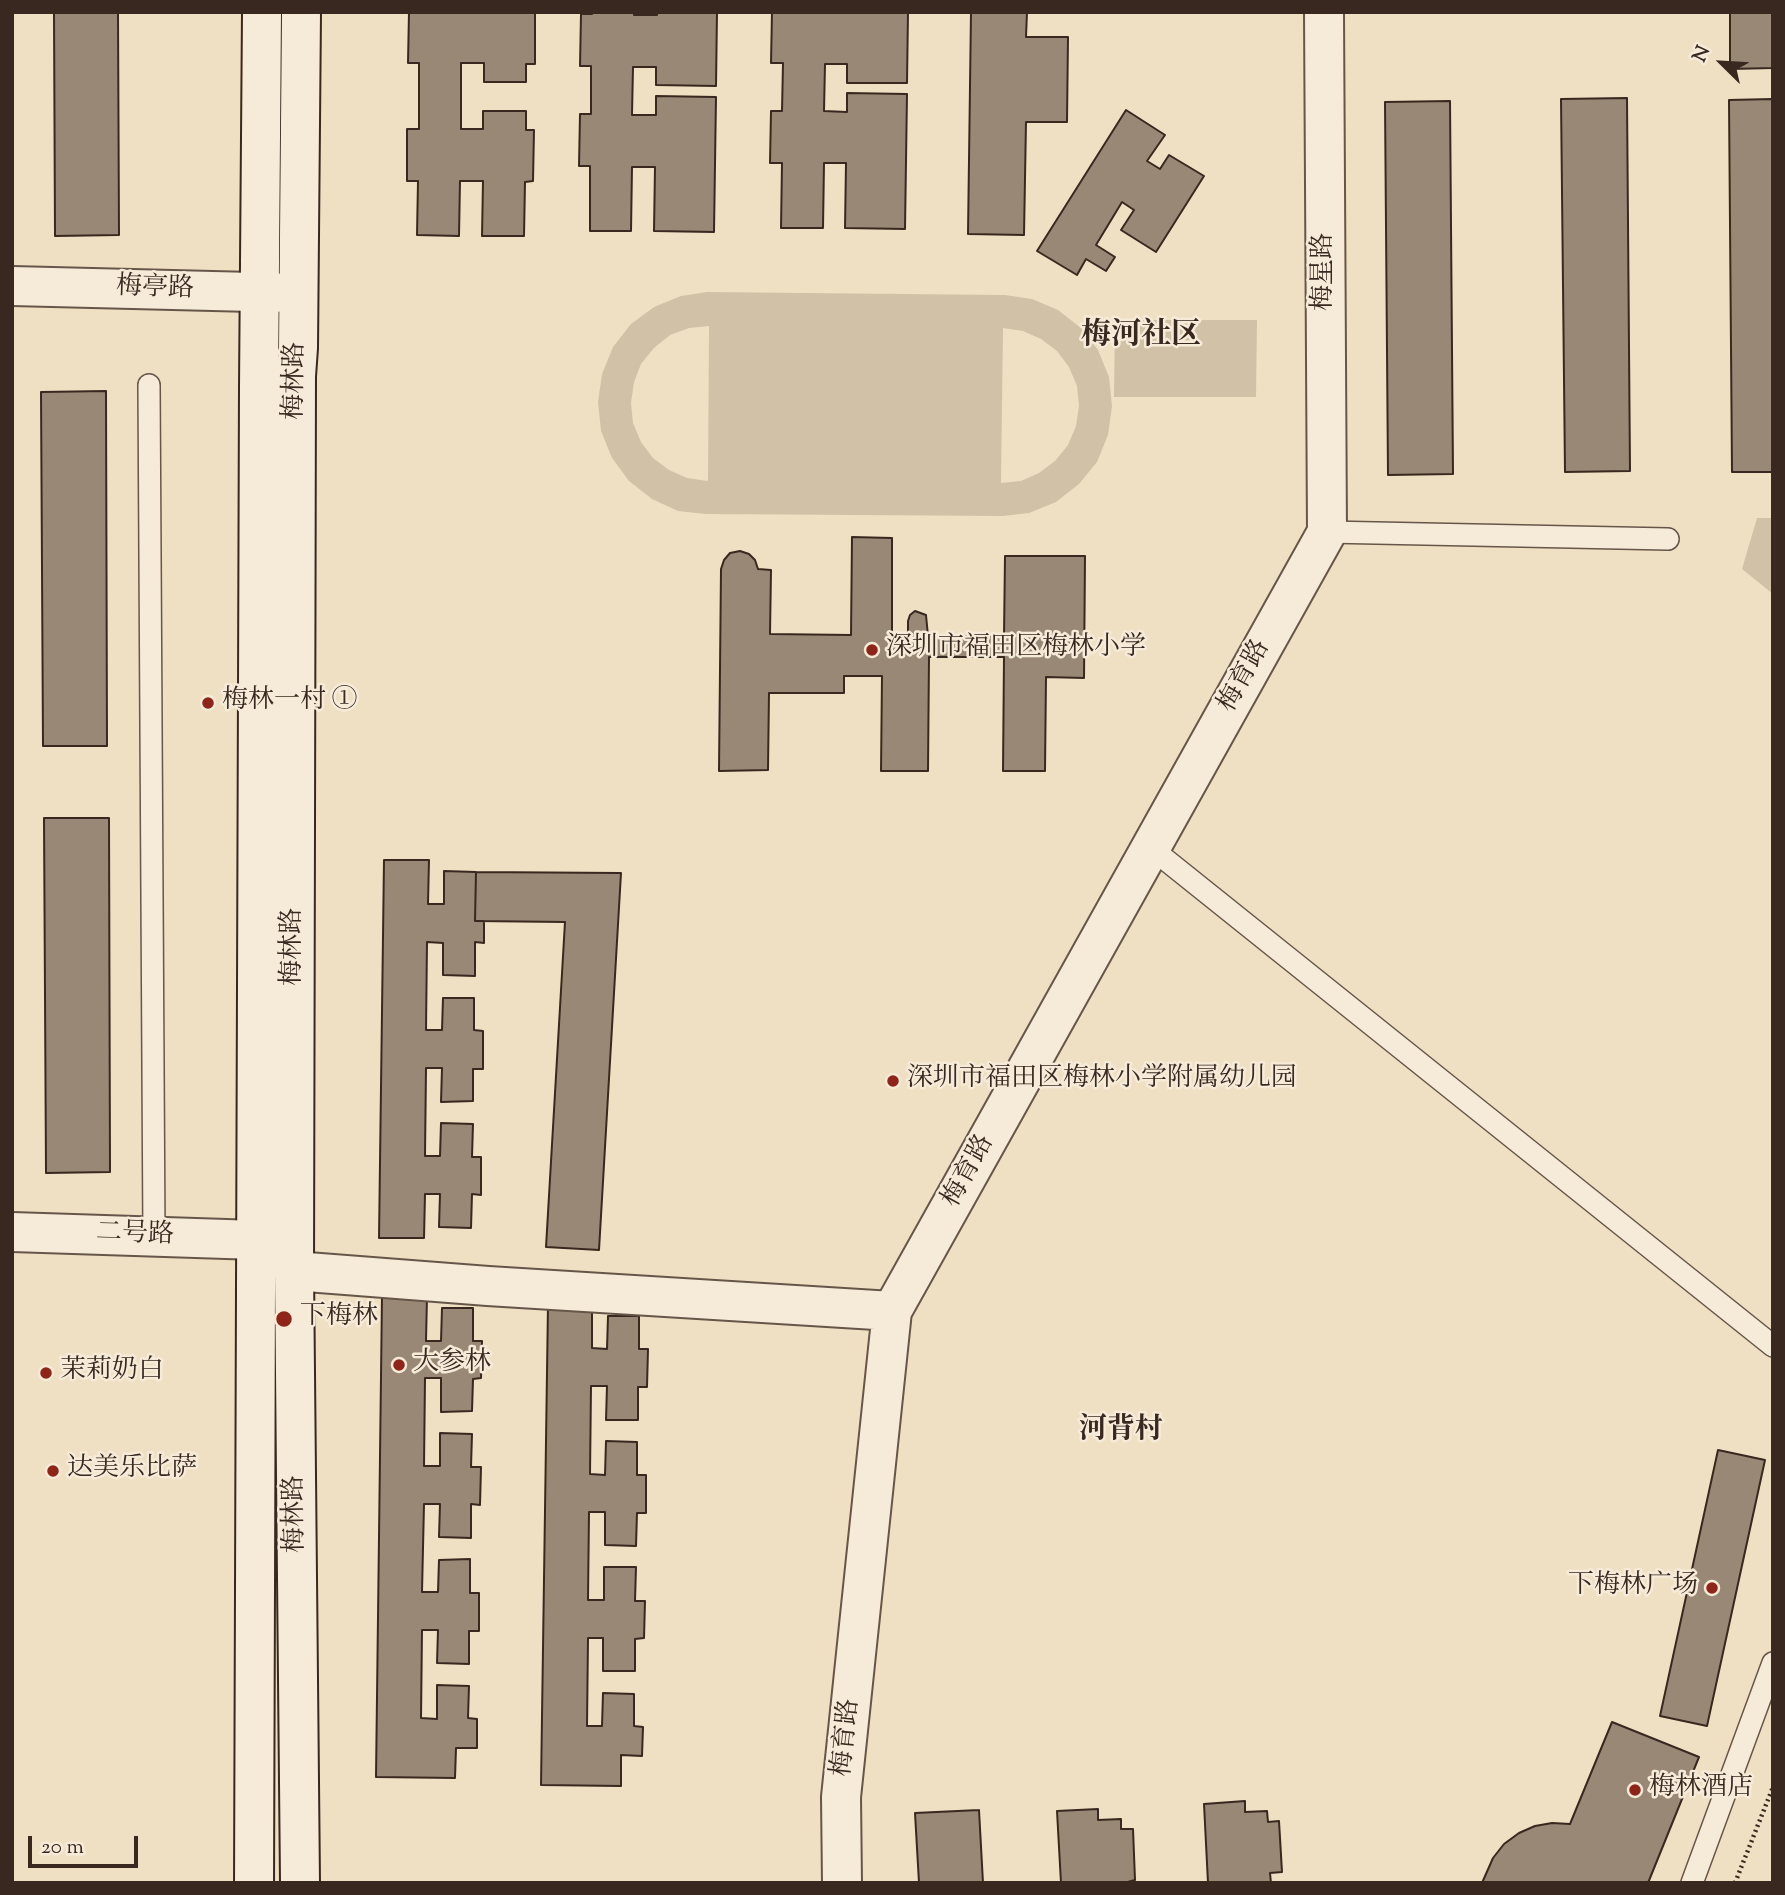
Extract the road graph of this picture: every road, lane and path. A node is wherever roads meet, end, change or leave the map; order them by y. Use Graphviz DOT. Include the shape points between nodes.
graph roads {
  1 [pos="262,12"];
  2 [pos="301,12"];
  3 [pos="1324,12"];
  4 [pos="12,286"];
  5 [pos="298,293"];
  6 [pos="261,294"];
  7 [pos="149,385"];
  8 [pos="1327,532"];
  9 [pos="1668,539"];
  10 [pos="1151,848"];
  11 [pos="12,1232"];
  12 [pos="153,1237"];
  13 [pos="257,1240"];
  14 [pos="295,1271"];
  15 [pos="892,1311"];
  16 [pos="1773,1346"];
  17 [pos="1773,1663"];
  18 [pos="1773,1787"];
  19 [pos="254,1883"];
  20 [pos="300,1883"];
  21 [pos="842,1883"];
  22 [pos="1692,1883"];
  23 [pos="1735,1883"];
  1 -- 6 [label="main road, 梅林路"];
  2 -- 5 [label="main road, 梅林路"];
  3 -- 8 [label="main road, 梅星路"];
  4 -- 6 [label="main road, 梅亭路"];
  5 -- 6 [label="main road, 梅亭路"];
  5 -- 14 [label="main road, 梅林路"];
  6 -- 13 [label="main road, 梅林路"];
  7 -- 12 [label="lane"];
  8 -- 9 [label="lane"];
  8 -- 10 [label="main road, 梅育路"];
  10 -- 15 [label="main road, 梅育路"];
  10 -- 16 [label="lane"];
  11 -- 12 [label="main road, 二号路"];
  12 -- 13 [label="main road, 二号路"];
  13 -- 19 [label="main road, 梅林路"];
  14 -- 15 [label="main road"];
  14 -- 20 [label="main road, 梅林路"];
  15 -- 21 [label="main road, 梅育路" via="841,1797"];
  17 -- 22 [label="lane"];
  18 -- 23 [label="path"];
}
